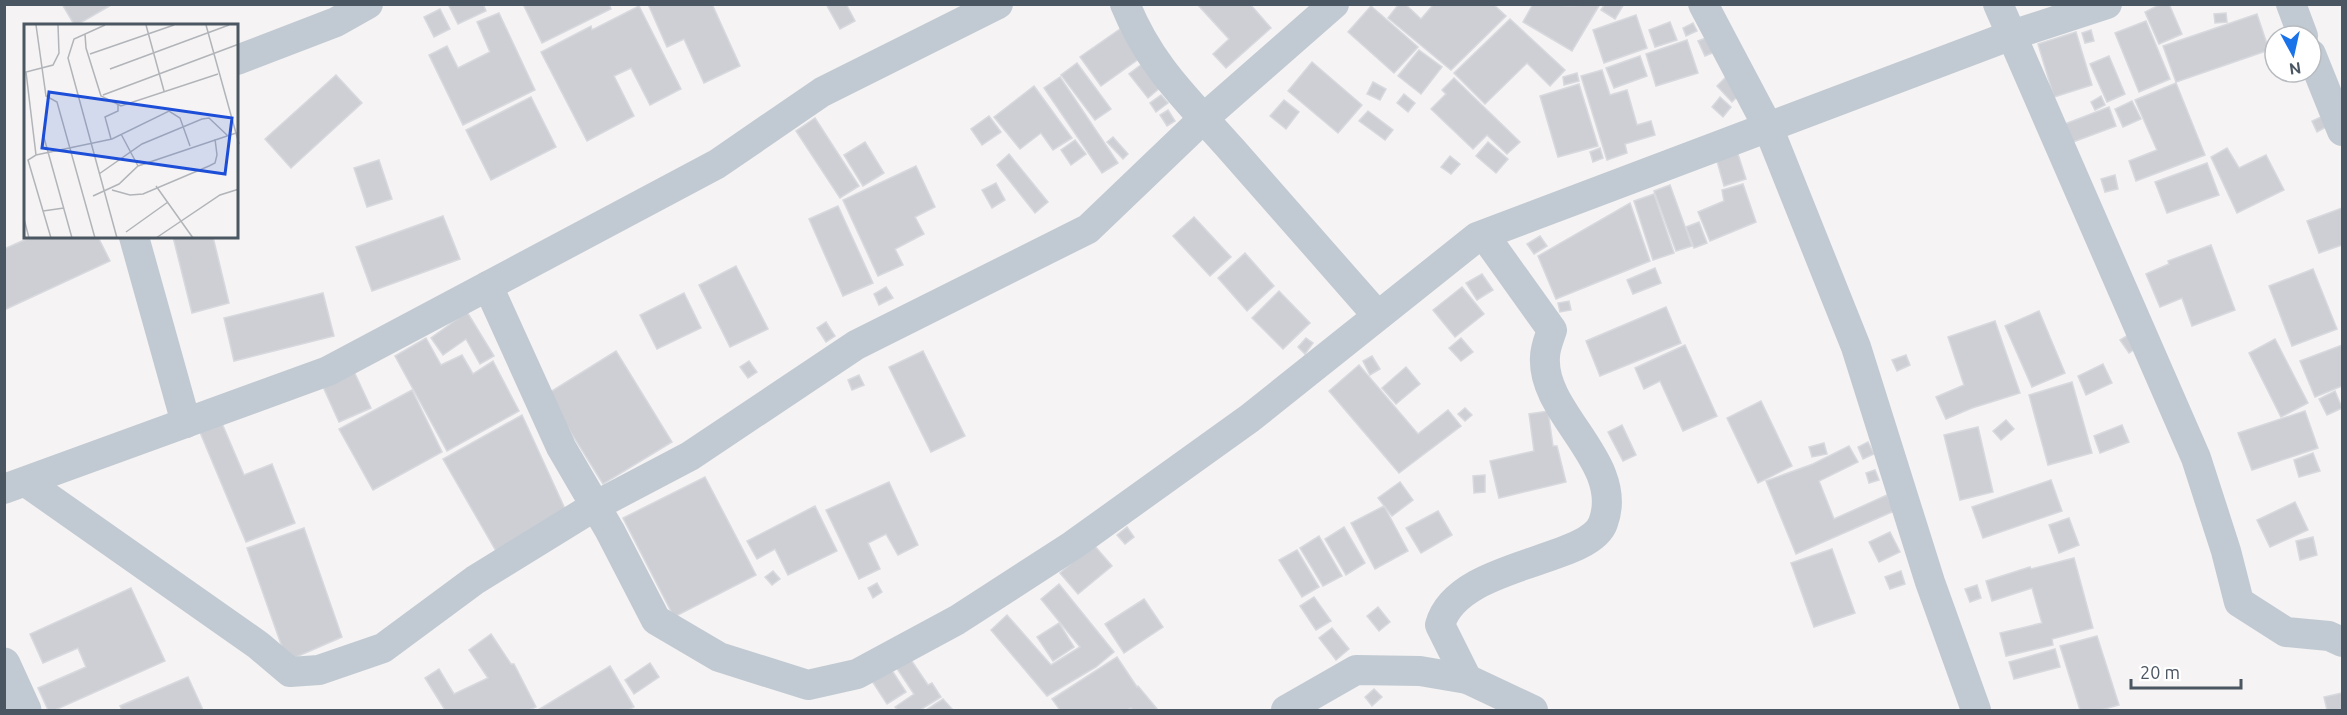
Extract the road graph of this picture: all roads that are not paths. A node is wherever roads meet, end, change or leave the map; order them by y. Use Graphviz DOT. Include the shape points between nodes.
graph roads {
  1 [pos="368,4"];
  2 [pos="998,4"];
  3 [pos="1125,4"];
  4 [pos="1334,4"];
  5 [pos="1703,4"];
  6 [pos="1998,4"];
  7 [pos="2107,4"];
  8 [pos="2291,4"];
  9 [pos="2299,24"];
  10 [pos="2012,34"];
  11 [pos="238,60"];
  12 [pos="2323,83"];
  13 [pos="1204,118"];
  14 [pos="1768,127"];
  15 [pos="2343,131"];
  16 [pos="1484,235"];
  17 [pos="134,238"];
  18 [pos="488,286"];
  19 [pos="1377,315"];
  20 [pos="186,423"];
  21 [pos="15,485"];
  22 [pos="595,506"];
  23 [pos="2343,642"];
  24 [pos="4,664"];
  25 [pos="1467,679"];
  26 [pos="25,711"];
  27 [pos="1286,711"];
  28 [pos="1533,711"];
  29 [pos="1976,711"];
  1 -- 11 [label="street" via="336,22"];
  2 -- 18 [label="street" via="822,92 717,164"];
  3 -- 13 [label="street" via="1138,37 1171,84"];
  4 -- 13 [label="street"];
  5 -- 14 [label="street"];
  6 -- 10 [label="street"];
  7 -- 10 [label="street"];
  8 -- 9 [label="street"];
  10 -- 14 [label="street"];
  10 -- 23 [label="street" via="2196,458 2239,602 2286,632 2329,636"];
  12 -- 15 [label="street"];
  13 -- 19 [label="street"];
  13 -- 22 [label="street" via="1088,229 856,345 690,456"];
  14 -- 16 [label="street"];
  14 -- 29 [label="street" via="1856,347 1930,582"];
  16 -- 19 [label="street"];
  16 -- 25 [label="street" via="1552,330 1544,358 1552,391 1605,479 1608,501 1603,525 1583,542 1494,576 1454,599 1443,613 1440,625"];
  17 -- 20 [label="street"];
  18 -- 20 [label="street" via="328,371"];
  18 -- 22 [label="street" via="561,447"];
  19 -- 22 [label="street" via="1250,418 1073,545 957,620 856,674 808,685 719,657 656,620"];
  20 -- 21 [label="street"];
  21 -- 22 [label="street" via="258,645 290,672 319,670 383,648 474,580"];
  24 -- 26 [label="street"];
  25 -- 27 [label="street" via="1420,670 1356,670"];
  25 -- 28 [label="street"];
}
